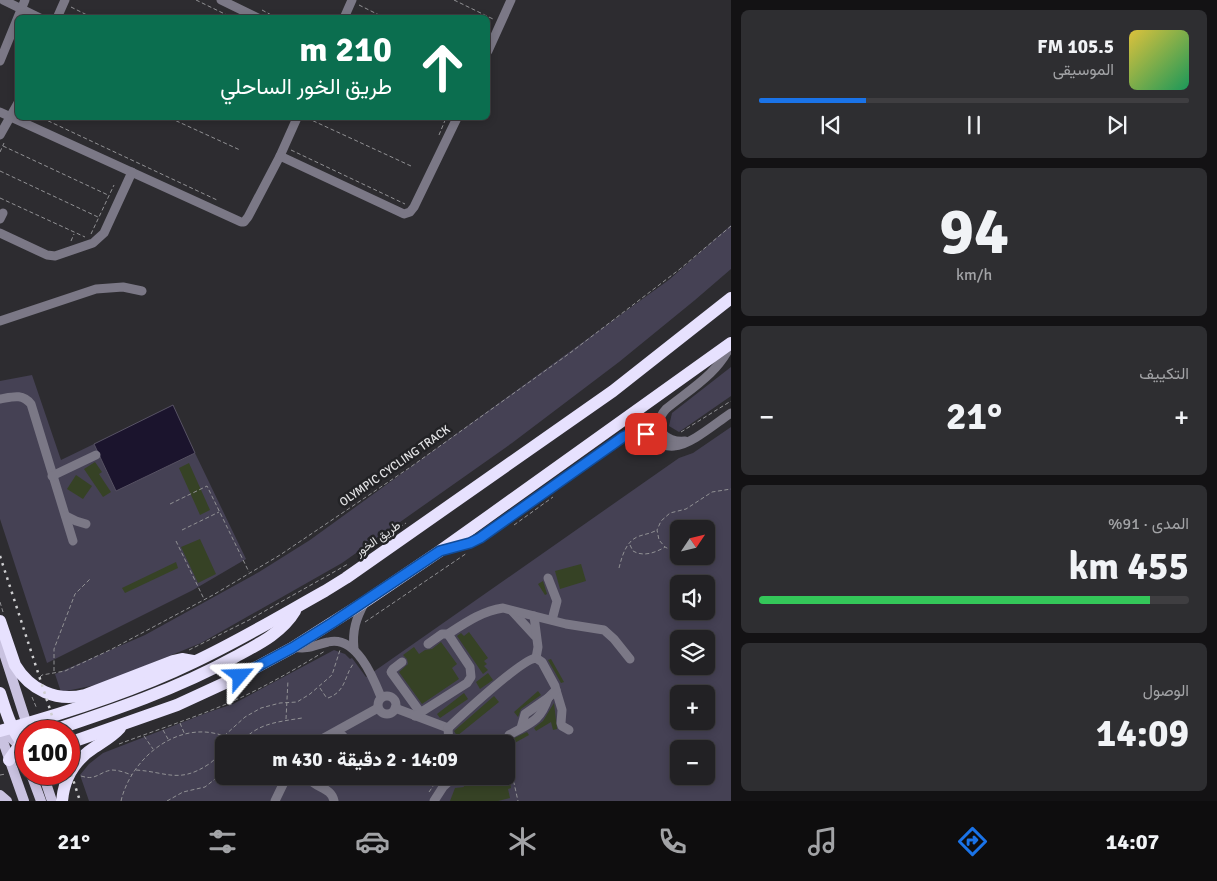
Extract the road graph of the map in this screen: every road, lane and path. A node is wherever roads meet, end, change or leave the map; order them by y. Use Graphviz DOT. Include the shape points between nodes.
graph roads {
  1 [pos="3,0"];
  2 [pos="196,0"];
  3 [pos="221,0"];
  4 [pos="454,0"];
  5 [pos="511,0"];
  6 [pos="352,1"];
  7 [pos="64,2"];
  8 [pos="23,4"];
  9 [pos="36,15"];
  10 [pos="58,15"];
  11 [pos="88,15"];
  12 [pos="227,15"];
  13 [pos="252,15"];
  14 [pos="345,15"];
  15 [pos="379,15"];
  16 [pos="486,15"];
  17 [pos="490,17"];
  18 [pos="494,19"];
  19 [pos="15,24"];
  20 [pos="490,47"];
  21 [pos="0,61"];
  22 [pos="15,109"];
  23 [pos="0,112"];
  24 [pos="11,116"];
  25 [pos="15,118"];
  26 [pos="20,120"];
  27 [pos="46,120"];
  28 [pos="174,120"];
  29 [pos="297,120"];
  30 [pos="310,120"];
  31 [pos="445,120"];
  32 [pos="456,120"];
  33 [pos="2,136"];
  34 [pos="438,136"];
  35 [pos="3,146"];
  36 [pos="284,146"];
  37 [pos="240,150"];
  38 [pos="0,152"];
  39 [pos="280,156"];
  40 [pos="411,166"];
  41 [pos="0,171"];
  42 [pos="132,172"];
  43 [pos="114,185"];
  44 [pos="108,196"];
  45 [pos="0,198"];
  46 [pos="217,200"];
  47 [pos="408,203"];
  48 [pos="98,217"];
  49 [pos="731,226"];
  50 [pos="0,232"];
  51 [pos="75,232"];
  52 [pos="70,244"];
  53 [pos="142,291"];
  54 [pos="731,298"];
  55 [pos="0,321"];
  56 [pos="731,343"];
  57 [pos="0,399"];
  58 [pos="731,401"];
  59 [pos="731,413"];
  60 [pos="675,434"];
  61 [pos="690,440"];
  62 [pos="96,455"];
  63 [pos="52,476"];
  64 [pos="731,489"];
  65 [pos="557,494"];
  66 [pos="170,504"];
  67 [pos="220,512"];
  68 [pos="66,516"];
  69 [pos="406,523"];
  70 [pos="86,524"];
  71 [pos="512,526"];
  72 [pos="182,530"];
  73 [pos="657,530"];
  74 [pos="390,534"];
  75 [pos="73,541"];
  76 [pos="176,541"];
  77 [pos="630,544"];
  78 [pos="666,547"];
  79 [pos="670,549"];
  80 [pos="440,551"];
  81 [pos="470,551"];
  82 [pos="351,562"];
  83 [pos="619,568"];
  84 [pos="250,573"];
  85 [pos="548,578"];
  86 [pos="90,579"];
  87 [pos="204,600"];
  88 [pos="366,601"];
  89 [pos="0,602"];
  90 [pos="297,606"];
  91 [pos="510,609"];
  92 [pos="534,616"];
  93 [pos="2,618"];
  94 [pos="552,620"];
  95 [pos="362,624"];
  96 [pos="448,634"];
  97 [pos="536,638"];
  98 [pos="0,641"];
  99 [pos="428,644"];
  100 [pos="293,647"];
  101 [pos="334,648"];
  102 [pos="354,649"];
  103 [pos="328,650"];
  104 [pos="193,656"];
  105 [pos="360,658"];
  106 [pos="536,658"];
  107 [pos="630,659"];
  108 [pos="402,662"];
  109 [pos="54,672"];
  110 [pos="42,675"];
  111 [pos="288,680"];
  112 [pos="319,687"];
  113 [pos="556,690"];
  114 [pos="30,692"];
  115 [pos="0,693"];
  116 [pos="381,697"];
  117 [pos="286,702"];
  118 [pos="378,708"];
  119 [pos="395,708"];
  120 [pos="38,711"];
  121 [pos="417,714"];
  122 [pos="302,718"];
  123 [pos="26,720"];
  124 [pos="47,720"];
  125 [pos="80,721"];
  126 [pos="286,721"];
  127 [pos="179,722"];
  128 [pos="122,725"];
  129 [pos="448,728"];
  130 [pos="162,729"];
  131 [pos="569,730"];
  132 [pos="143,735"];
  133 [pos="185,735"];
  134 [pos="220,735"];
  135 [pos="225,735"];
  136 [pos="248,735"];
  137 [pos="329,735"];
  138 [pos="448,735"];
  139 [pos="509,735"];
  140 [pos="80,739"];
  141 [pos="169,740"];
  142 [pos="14,742"];
  143 [pos="113,746"];
  144 [pos="153,749"];
  145 [pos="215,759"];
  146 [pos="5,761"];
  147 [pos="135,770"];
  148 [pos="80,776"];
  149 [pos="132,776"];
  150 [pos="215,779"];
  151 [pos="35,785"];
  152 [pos="47,785"];
  153 [pos="282,785"];
  154 [pos="317,785"];
  155 [pos="434,785"];
  156 [pos="446,785"];
  157 [pos="514,785"];
  158 [pos="429,793"];
  159 [pos="0,795"];
  160 [pos="7,801"];
  161 [pos="24,801"];
  162 [pos="41,801"];
  163 [pos="52,801"];
  164 [pos="62,801"];
  165 [pos="121,801"];
  166 [pos="167,801"];
  167 [pos="274,801"];
  168 [pos="334,801"];
  169 [pos="434,801"];
  170 [pos="518,801"];
  1 -- 8 [label="street"];
  2 -- 12 [label="path"];
  3 -- 13 [label="street"];
  4 -- 16 [label="path"];
  5 -- 20 [label="street"];
  6 -- 14 [label="street"];
  6 -- 15 [label="path"];
  7 -- 10 [label="street"];
  7 -- 11 [label="path"];
  8 -- 9 [label="street"];
  17 -- 18 [label="path"];
  19 -- 21 [label="street"];
  22 -- 24 [label="street"];
  23 -- 24 [label="street"];
  24 -- 25 [label="street"];
  24 -- 33 [label="street"];
  26 -- 42 [label="street"];
  27 -- 46 [label="path"];
  28 -- 37 [label="path"];
  29 -- 36 [label="street"];
  30 -- 40 [label="path"];
  31 -- 34 [label="path"];
  32 -- 39 [label="street" via="414,207 407,214"];
  33 -- 35 [label="path"];
  35 -- 38 [label="path"];
  35 -- 44 [label="path"];
  36 -- 39 [label="street"];
  36 -- 47 [label="path" via="404,204"];
  39 -- 42 [label="street" via="244,222"];
  41 -- 48 [label="path"];
  42 -- 50 [label="street" via="104,233 93,243 55,256"];
  43 -- 44 [label="path"];
  44 -- 48 [label="path"];
  45 -- 51 [label="path"];
  48 -- 51 [label="path" via="88,239"];
  49 -- 84 [label="path, OLYMPIC CYCLING TRACK" via="570,353 360,502"];
  51 -- 52 [label="path"];
  53 -- 55 [label="street" via="124,287 96,289"];
  54 -- 90 [label="highway, طريق الخور" via="613,391 346,578"];
  56 -- 61 [label="street" via="716,368 661,415 660,427 666,436 672,440"];
  56 -- 80 [label="highway"];
  57 -- 63 [label="street" via="18,396 29,401"];
  58 -- 60 [label="path" via="684,432"];
  59 -- 61 [label="street"];
  61 -- 80 [label="street" via="672,446 663,445 642,433 627,434 480,538"];
  62 -- 63 [label="street"];
  63 -- 68 [label="street"];
  64 -- 73 [label="path" via="712,492 686,509 668,514"];
  65 -- 71 [label="path"];
  66 -- 67 [label="path" via="207,486"];
  67 -- 72 [label="path"];
  67 -- 84 [label="path"];
  68 -- 70 [label="street"];
  68 -- 75 [label="street"];
  69 -- 74 [label="path"];
  73 -- 77 [label="path" via="638,537"];
  73 -- 78 [label="path" via="657,537"];
  76 -- 87 [label="path"];
  77 -- 78 [label="path" via="640,554"];
  77 -- 83 [label="path"];
  78 -- 79 [label="path"];
  80 -- 88 [label="highway"];
  81 -- 95 [label="path"];
  82 -- 104 [label="path"];
  84 -- 87 [label="path, OLYMPIC CYCLING TRACK"];
  85 -- 94 [label="street" via="557,601"];
  86 -- 109 [label="path" via="75,594 54,649"];
  87 -- 109 [label="path, OLYMPIC CYCLING TRACK" via="112,649 65,671"];
  88 -- 100 [label="highway"];
  88 -- 102 [label="street" via="355,623"];
  89 -- 93 [label="path"];
  90 -- 104 [label="highway, طريق الخور"];
  90 -- 125 [label="highway" via="271,635 219,666 138,702"];
  91 -- 92 [label="street"];
  91 -- 96 [label="street" via="483,614"];
  91 -- 97 [label="street"];
  92 -- 94 [label="street"];
  92 -- 97 [label="street"];
  93 -- 104 [label="highway" via="18,671 34,686 55,696 78,696"];
  94 -- 107 [label="street" via="604,630"];
  96 -- 99 [label="street" via="442,634"];
  96 -- 121 [label="street" via="470,667 471,677 467,683"];
  97 -- 106 [label="street"];
  98 -- 123 [label="main road"];
  100 -- 102 [label="street" via="310,648 336,641"];
  100 -- 128 [label="highway" via="204,693"];
  101 -- 112 [label="path" via="341,648 334,672"];
  102 -- 105 [label="street"];
  103 -- 127 [label="path" via="264,686"];
  104 -- 124 [label="highway, طريق الخور" via="137,687"];
  105 -- 112 [label="path" via="333,696 326,697"];
  105 -- 116 [label="street" via="371,673"];
  106 -- 113 [label="street" via="542,662"];
  106 -- 129 [label="street" via="496,686"];
  108 -- 121 [label="street" via="391,672"];
  109 -- 110 [label="path, OLYMPIC CYCLING TRACK"];
  111 -- 117 [label="path"];
  112 -- 117 [label="path" via="301,700"];
  113 -- 131 [label="street" via="562,710 561,723"];
  113 -- 139 [label="street" via="525,714 521,728"];
  114 -- 120 [label="path"];
  115 -- 142 [label="highway"];
  116 -- 118 [label="street"];
  116 -- 119 [label="street" via="393,698"];
  117 -- 126 [label="path"];
  117 -- 135 [label="path" via="254,711"];
  118 -- 119 [label="street" via="386,714"];
  118 -- 137 [label="street"];
  119 -- 121 [label="street"];
  121 -- 129 [label="street"];
  122 -- 126 [label="path"];
  126 -- 136 [label="path" via="261,726"];
  127 -- 130 [label="path"];
  127 -- 133 [label="path"];
  128 -- 140 [label="highway"];
  128 -- 164 [label="highway" via="78,760 67,780"];
  129 -- 138 [label="street"];
  130 -- 132 [label="path"];
  130 -- 141 [label="path"];
  132 -- 143 [label="path"];
  132 -- 144 [label="path"];
  133 -- 134 [label="path" via="207,732"];
  133 -- 141 [label="path"];
  141 -- 144 [label="path"];
  142 -- 146 [label="highway, طريق الخور"];
  144 -- 147 [label="path"];
  145 -- 147 [label="path" via="193,773 171,776"];
  146 -- 161 [label="main road"];
  147 -- 149 [label="path"];
  148 -- 149 [label="path" via="92,778 115,770"];
  149 -- 165 [label="path"];
  150 -- 166 [label="path" via="205,787 183,792"];
  151 -- 162 [label="main road"];
  152 -- 163 [label="main road"];
  153 -- 167 [label="street"];
  154 -- 168 [label="street" via="328,790"];
  155 -- 158 [label="path"];
  156 -- 169 [label="street"];
  157 -- 170 [label="path"];
  159 -- 160 [label="main road"];
}
